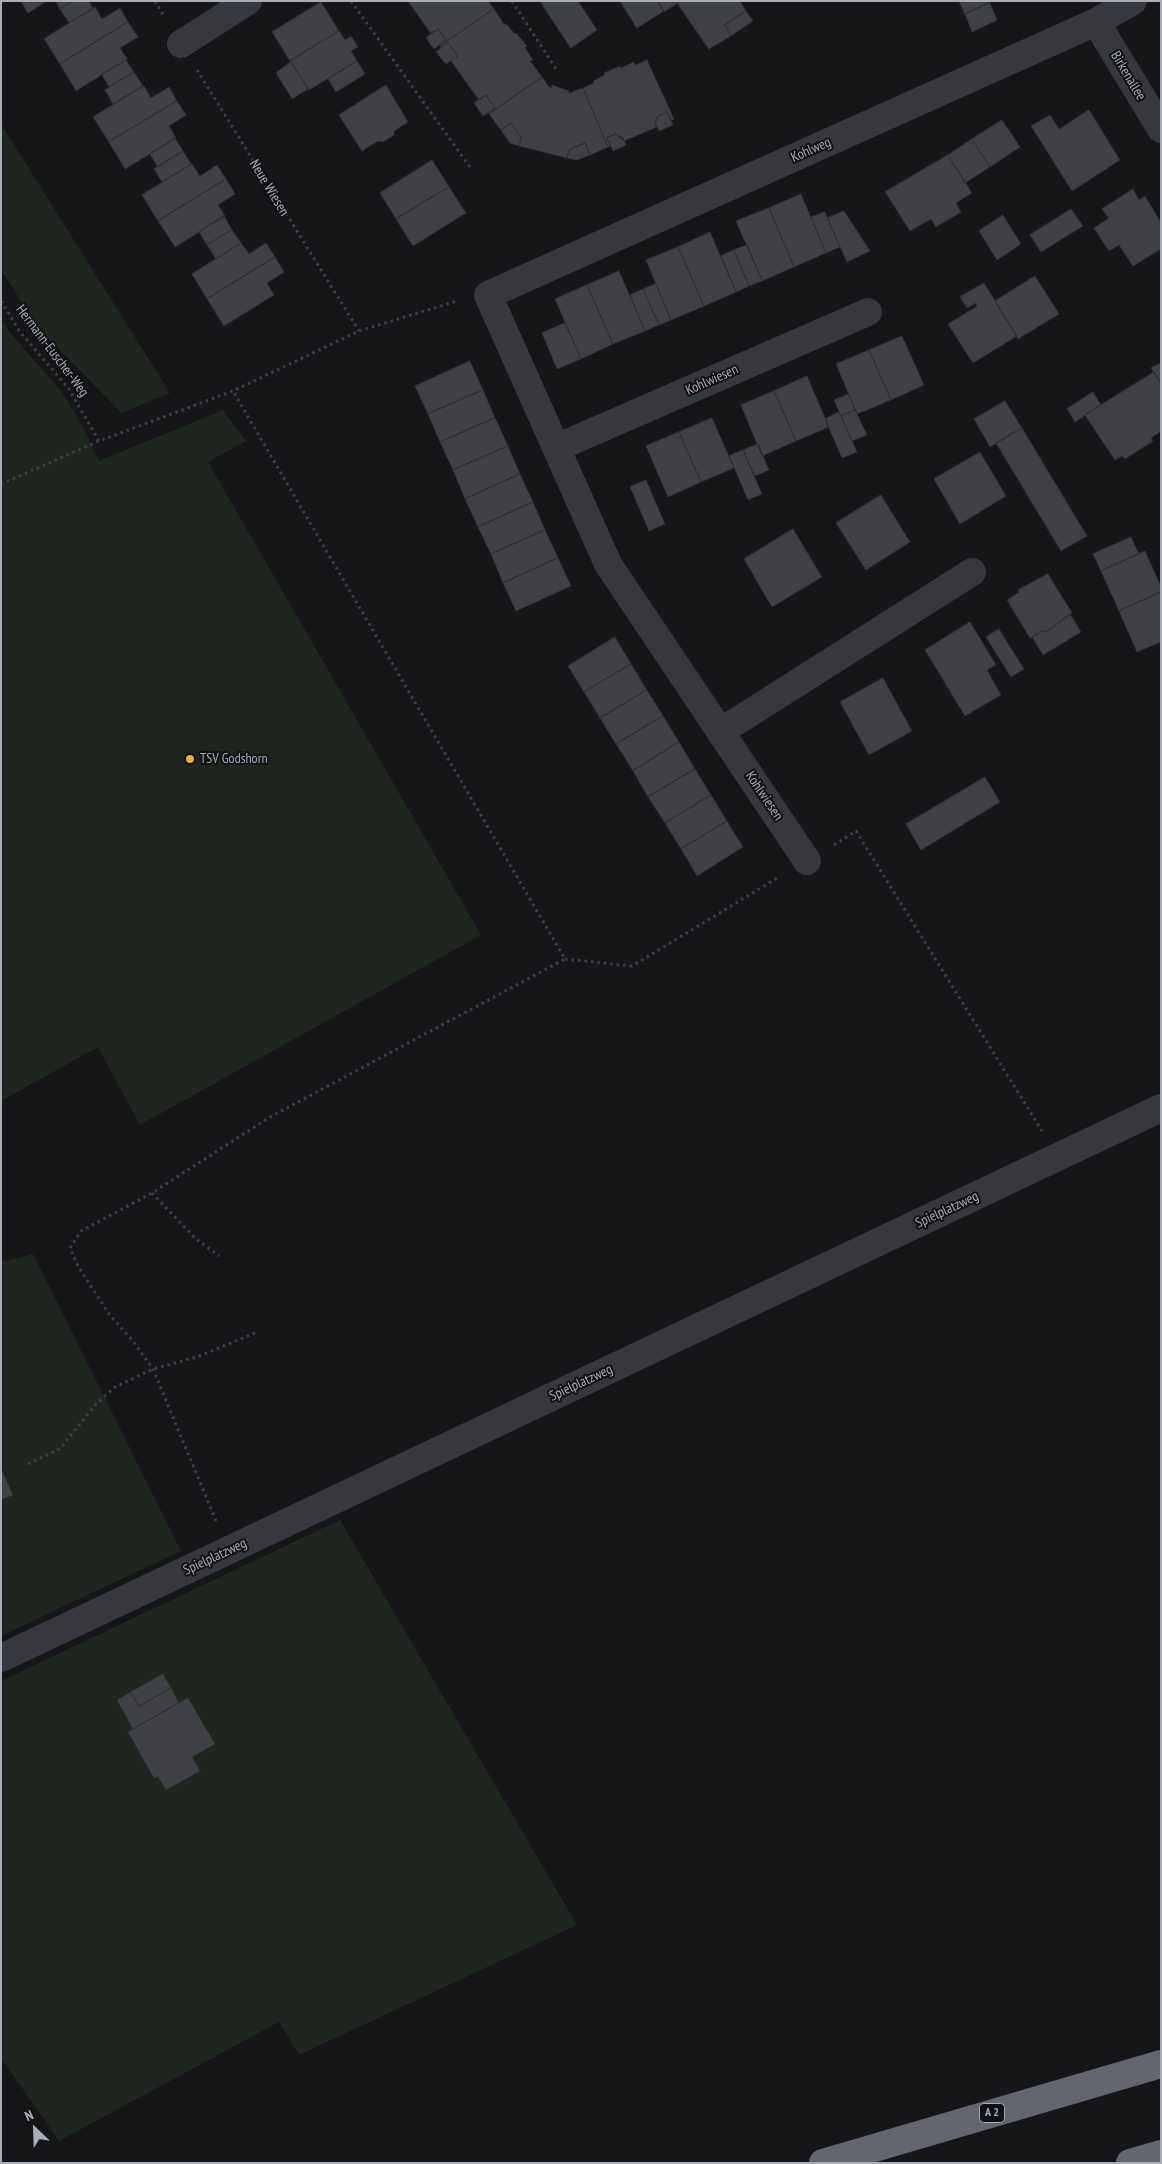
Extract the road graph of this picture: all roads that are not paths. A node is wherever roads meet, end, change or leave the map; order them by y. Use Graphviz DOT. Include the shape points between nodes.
graph roads {
  1 [pos="248,1"];
  2 [pos="1133,1"];
  3 [pos="1096,22"];
  4 [pos="181,44"];
  5 [pos="1161,129"];
  6 [pos="488,295"];
  7 [pos="868,312"];
  8 [pos="556,448"];
  9 [pos="972,572"];
  10 [pos="720,732"];
  11 [pos="807,861"];
  12 [pos="1161,1108"];
  13 [pos="1,1658"];
  14 [pos="1161,2064"];
  15 [pos="1161,2154"];
  16 [pos="822,2163"];
  17 [pos="1130,2163"];
  1 -- 4 [label="street"];
  2 -- 3 [label="street, Kohlweg"];
  3 -- 5 [label="street, Birkenallee"];
  3 -- 6 [label="street, Kohlweg"];
  6 -- 8 [label="street, Kohlwiesen"];
  7 -- 8 [label="street, Kohlwiesen"];
  8 -- 10 [label="street, Kohlwiesen" via="608,564"];
  9 -- 10 [label="street"];
  10 -- 11 [label="street, Kohlwiesen"];
  12 -- 13 [label="street, Spielplatzweg"];
  14 -- 16 [label="highway, A 2"];
  15 -- 17 [label="highway"];
}
